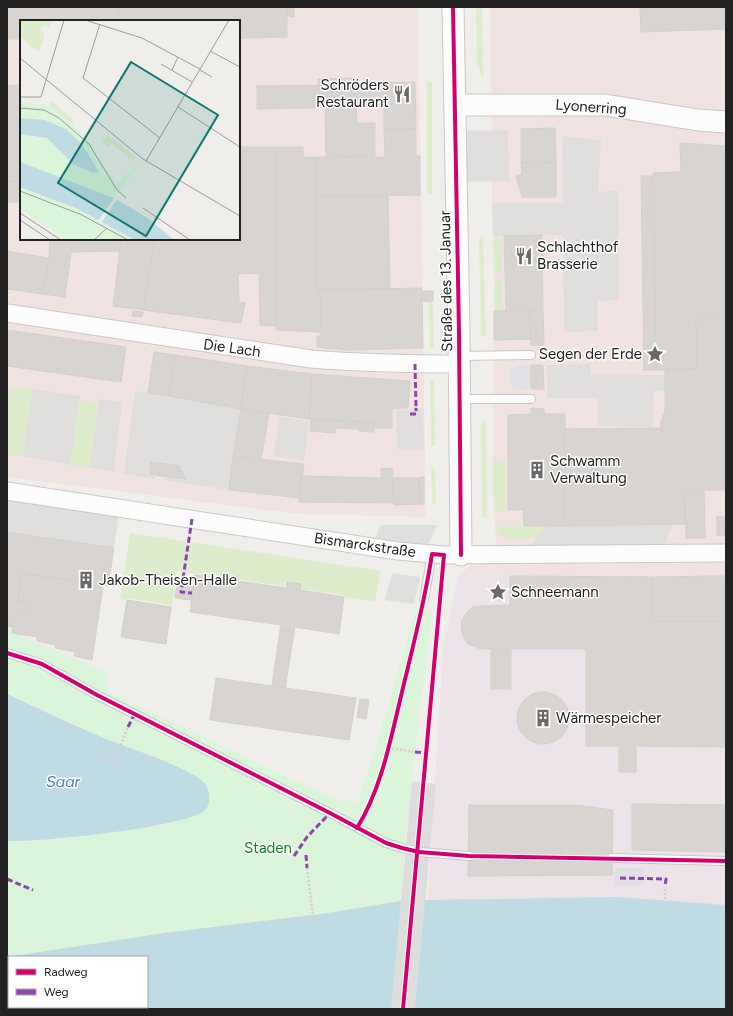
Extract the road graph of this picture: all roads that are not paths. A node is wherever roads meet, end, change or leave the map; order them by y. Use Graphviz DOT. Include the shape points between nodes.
graph roads {
  1 [pos="453,7"];
  2 [pos="455,106"];
  3 [pos="726,122"];
  4 [pos="7,313"];
  5 [pos="531,355"];
  6 [pos="459,360"];
  7 [pos="459,399"];
  8 [pos="531,399"];
  9 [pos="7,491"];
  10 [pos="726,553"];
  11 [pos="432,554"];
  12 [pos="461,555"];
  13 [pos="424,600"];
  14 [pos="7,653"];
  15 [pos="469,856"];
  16 [pos="612,858"];
  17 [pos="726,861"];
  1 -- 2 [label="street, Straße des 13. Januar"];
  2 -- 3 [label="street, Lyonerring" via="605,105"];
  2 -- 6 [label="street, Straße des 13. Januar"];
  4 -- 6 [label="street, Die Lach" via="311,359 400,364"];
  5 -- 6 [label="lane"];
  6 -- 7 [label="street, Straße des 13. Januar"];
  7 -- 8 [label="lane"];
  7 -- 12 [label="street, Straße des 13. Januar"];
  9 -- 11 [label="street, Bismarckstraße"];
  10 -- 12 [label="street, Bismarckstraße"];
  11 -- 12 [label="street, Bismarckstraße"];
  11 -- 13 [label="lane"];
  14 -- 15 [label="lane" via="42,664 97,695 386,843 420,852"];
  16 -- 17 [label="lane"];
}
